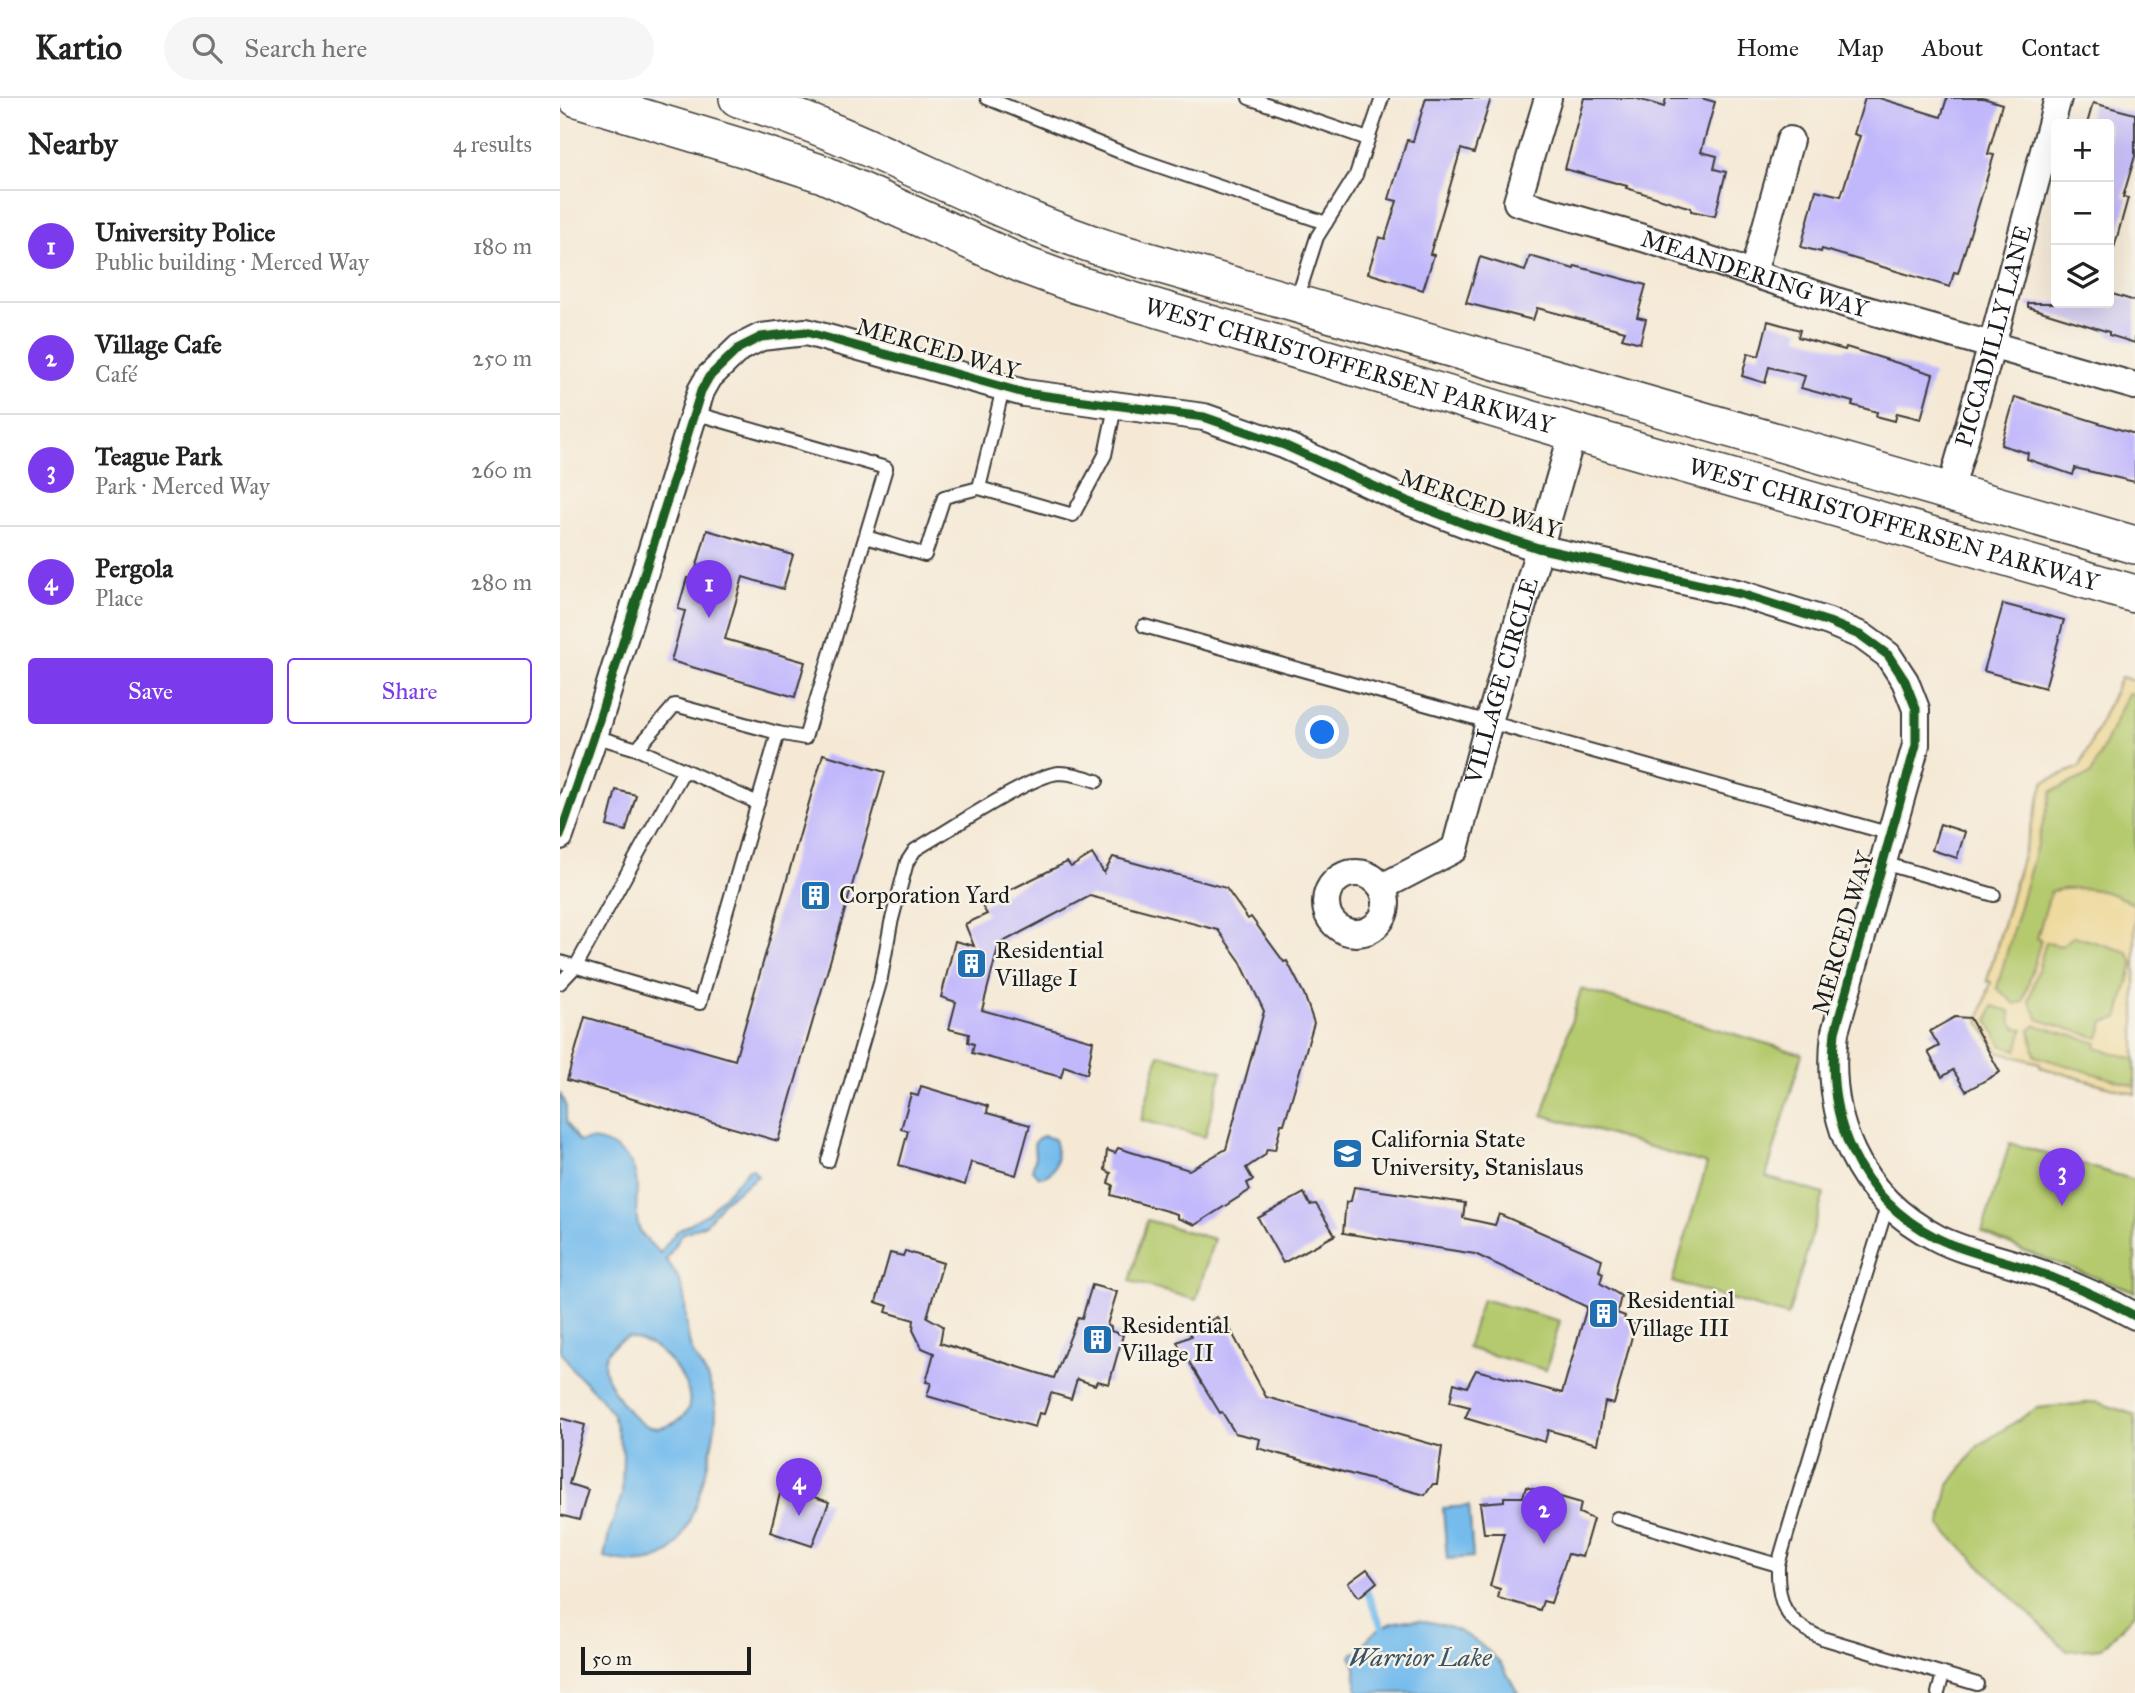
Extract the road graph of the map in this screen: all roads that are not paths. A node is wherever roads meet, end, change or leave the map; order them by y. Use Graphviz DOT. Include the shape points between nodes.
graph roads {
  1 [pos="641,98"];
  2 [pos="740,98"];
  3 [pos="987,98"];
  4 [pos="1249,98"];
  5 [pos="1382,98"];
  6 [pos="1548,98"];
  7 [pos="2058,98"];
  8 [pos="599,101"];
  9 [pos="1368,139"];
  10 [pos="1790,140"];
  11 [pos="1326,223"];
  12 [pos="1753,273"];
  13 [pos="1296,303"];
  14 [pos="1992,345"];
  15 [pos="2135,386"];
  16 [pos="1003,387"];
  17 [pos="1115,407"];
  18 [pos="694,413"];
  19 [pos="1573,432"];
  20 [pos="979,488"];
  21 [pos="1950,491"];
  22 [pos="866,537"];
  23 [pos="2135,545"];
  24 [pos="1538,548"];
  25 [pos="2135,594"];
  26 [pos="1144,626"];
  27 [pos="1489,722"];
  28 [pos="778,733"];
  29 [pos="594,736"];
  30 [pos="637,749"];
  31 [pos="684,770"];
  32 [pos="1097,781"];
  33 [pos="758,803"];
  34 [pos="1891,834"];
  35 [pos="560,836"];
  36 [pos="1883,863"];
  37 [pos="1382,887"];
  38 [pos="1994,895"];
  39 [pos="560,962"];
  40 [pos="576,967"];
  41 [pos="560,983"];
  42 [pos="828,1161"];
  43 [pos="1888,1202"];
  44 [pos="2135,1316"];
  45 [pos="1617,1518"];
  46 [pos="1778,1565"];
  47 [pos="1943,1674"];
  48 [pos="1977,1684"];
  49 [pos="1938,1693"];
  1 -- 2 [label="street" via="727,121 735,116"];
  2 -- 13 [label="street, WEST CHRISTOFFERSEN PARKWAY" via="807,121 1060,234"];
  3 -- 11 [label="lane" via="1135,158"];
  4 -- 9 [label="lane"];
  5 -- 9 [label="lane"];
  6 -- 12 [label="street, MEANDERING WAY" via="1517,202"];
  7 -- 14 [label="street, PICCADILLY LANE"];
  8 -- 19 [label="street, WEST CHRISTOFFERSEN PARKWAY" via="823,174 1075,284"];
  9 -- 11 [label="lane" via="1356,175"];
  10 -- 12 [label="street"];
  11 -- 13 [label="lane" via="1317,237"];
  12 -- 14 [label="street, MEANDERING WAY"];
  13 -- 21 [label="street, WEST CHRISTOFFERSEN PARKWAY"];
  14 -- 15 [label="street, MEANDERING WAY"];
  14 -- 21 [label="street, PICCADILLY LANE"];
  16 -- 17 [label="street, MERCED WAY"];
  16 -- 18 [label="street, MERCED WAY" via="806,332 781,333 739,348 723,362 709,377"];
  16 -- 20 [label="lane"];
  17 -- 20 [label="lane" via="1105,455 1073,515"];
  17 -- 24 [label="street, MERCED WAY" via="1204,417 1284,445 1468,525"];
  18 -- 22 [label="lane" via="886,468"];
  18 -- 29 [label="street, MERCED WAY"];
  19 -- 24 [label="street, VILLAGE CIRCLE"];
  19 -- 25 [label="street, WEST CHRISTOFFERSEN PARKWAY"];
  20 -- 22 [label="lane" via="944,497 925,555"];
  21 -- 23 [label="street, WEST CHRISTOFFERSEN PARKWAY"];
  22 -- 28 [label="lane" via="805,738"];
  24 -- 27 [label="street, VILLAGE CIRCLE"];
  24 -- 34 [label="street, MERCED WAY" via="1741,594 1829,622 1862,636 1888,655 1905,681 1916,709 1917,727"];
  26 -- 27 [label="lane"];
  27 -- 34 [label="lane"];
  27 -- 37 [label="street, VILLAGE CIRCLE" via="1455,849"];
  28 -- 30 [label="lane" via="675,705"];
  28 -- 33 [label="lane"];
  29 -- 30 [label="lane"];
  29 -- 35 [label="street, MERCED WAY"];
  30 -- 31 [label="lane"];
  31 -- 33 [label="lane"];
  31 -- 40 [label="lane"];
  32 -- 42 [label="lane" via="1057,773 1033,782 915,850 907,863 880,984"];
  33 -- 40 [label="lane" via="700,1003"];
  34 -- 36 [label="street, MERCED WAY"];
  36 -- 38 [label="lane"];
  36 -- 43 [label="street, MERCED WAY" via="1835,1032 1832,1060 1833,1088 1855,1159"];
  39 -- 40 [label="lane"];
  40 -- 41 [label="lane"];
  43 -- 44 [label="street, MERCED WAY" via="1936,1238 2091,1292"];
  43 -- 46 [label="lane"];
  45 -- 46 [label="lane"];
  46 -- 47 [label="lane" via="1781,1601 1805,1630"];
  47 -- 48 [label="lane"];
  47 -- 49 [label="lane"];
}
